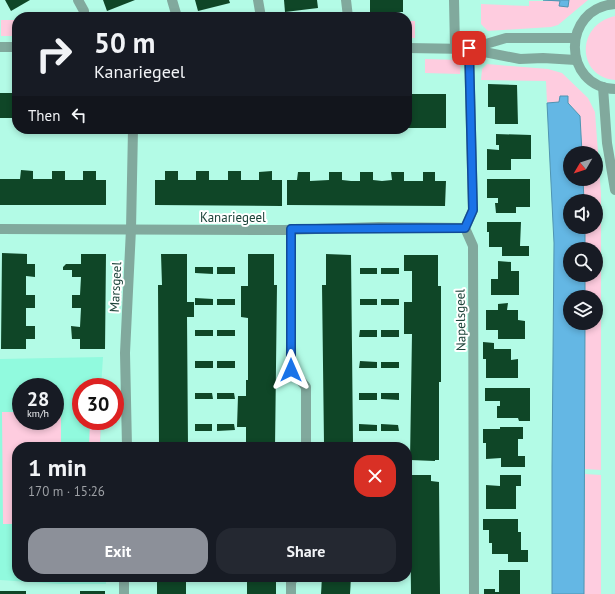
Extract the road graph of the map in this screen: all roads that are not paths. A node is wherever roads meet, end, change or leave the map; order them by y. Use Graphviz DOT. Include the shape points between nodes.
graph roads {
  1 [pos="78,0"];
  2 [pos="172,0"];
  3 [pos="258,0"];
  4 [pos="346,0"];
  5 [pos="454,0"];
  6 [pos="608,3"];
  7 [pos="84,12"];
  8 [pos="176,12"];
  9 [pos="260,12"];
  10 [pos="347,12"];
  11 [pos="575,38"];
  12 [pos="0,47"];
  13 [pos="12,47"];
  14 [pos="412,48"];
  15 [pos="455,48"];
  16 [pos="469,48"];
  17 [pos="576,60"];
  18 [pos="603,87"];
  19 [pos="615,89"];
  20 [pos="133,134"];
  21 [pos="615,190"];
  22 [pos="465,228"];
  23 [pos="0,229"];
  24 [pos="131,229"];
  25 [pos="291,229"];
  26 [pos="126,442"];
  27 [pos="306,442"];
  28 [pos="124,582"];
  29 [pos="291,582"];
  30 [pos="124,594"];
  31 [pos="291,594"];
  32 [pos="474,594"];
  1 -- 7 [label="street"];
  2 -- 8 [label="street"];
  3 -- 9 [label="street"];
  4 -- 10 [label="street"];
  5 -- 15 [label="street"];
  6 -- 11 [label="street" via="589,14"];
  11 -- 16 [label="street" via="506,38"];
  11 -- 17 [label="street"];
  12 -- 13 [label="street"];
  14 -- 15 [label="street"];
  15 -- 16 [label="street"];
  16 -- 17 [label="street" via="520,60"];
  16 -- 22 [label="street" via="473,210"];
  17 -- 18 [label="street" via="587,77"];
  18 -- 19 [label="street"];
  18 -- 21 [label="street" via="607,143"];
  20 -- 24 [label="street, Marsgeel"];
  22 -- 25 [label="street, Kanariegeel"];
  22 -- 32 [label="street, Napelsgeel" via="473,246"];
  23 -- 24 [label="street, Kanariegeel"];
  24 -- 25 [label="street, Kanariegeel"];
  24 -- 26 [label="street, Marsgeel" via="126,353"];
  25 -- 27 [label="street" via="291,370 306,387"];
  28 -- 30 [label="street"];
  29 -- 31 [label="street"];
}
